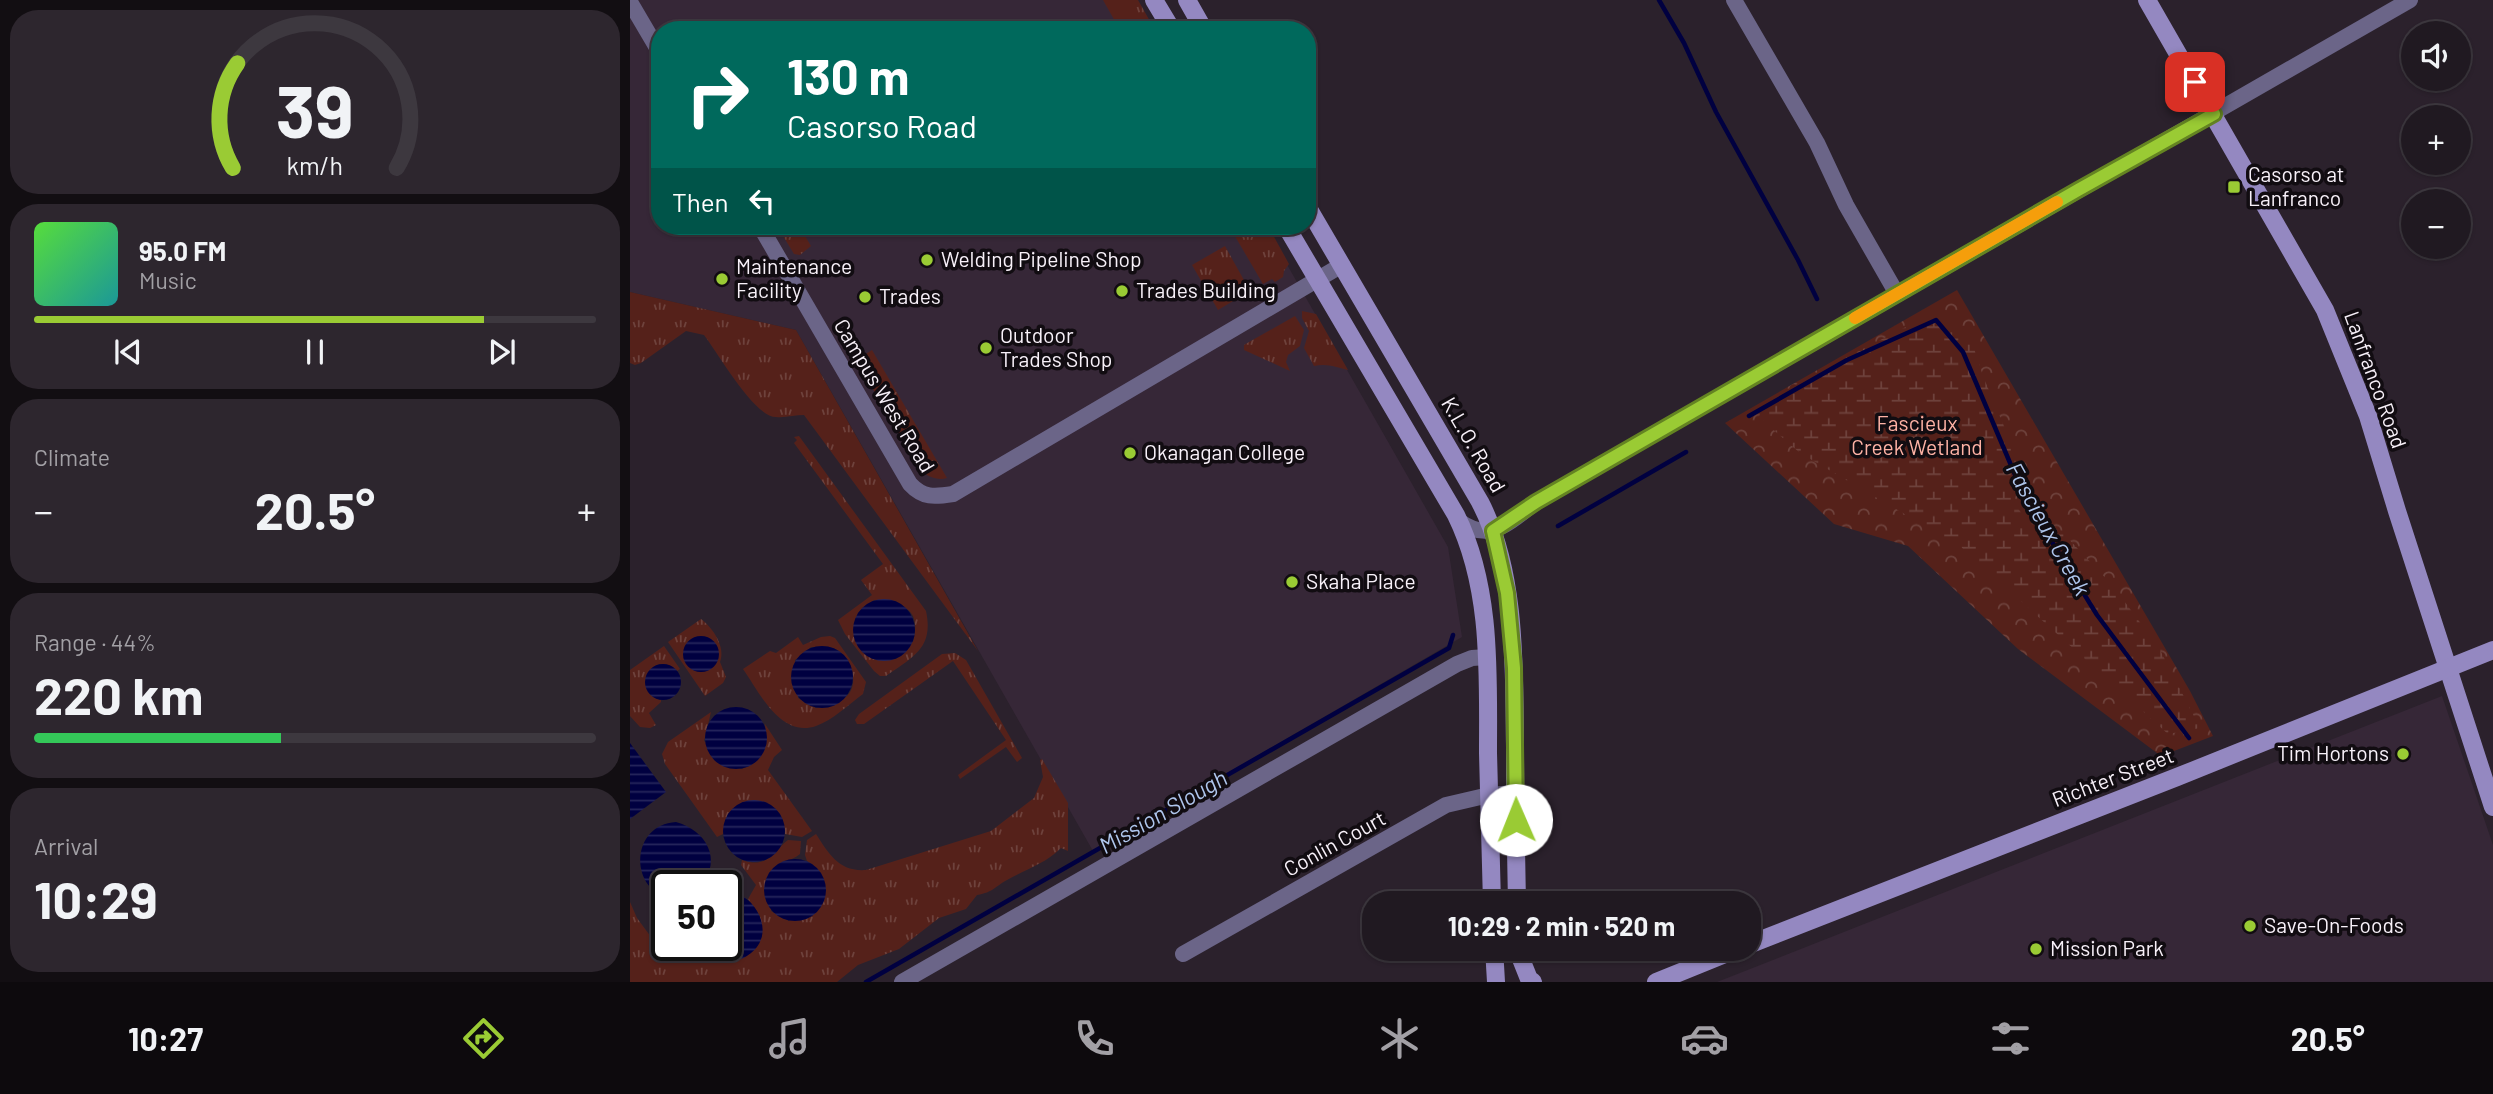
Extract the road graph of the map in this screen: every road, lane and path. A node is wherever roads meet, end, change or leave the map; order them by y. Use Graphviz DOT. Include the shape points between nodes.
graph roads {
  1 [pos="1154,0"];
  2 [pos="1187,0"];
  3 [pos="1734,0"];
  4 [pos="2147,0"];
  5 [pos="2410,0"];
  6 [pos="630,2"];
  7 [pos="1167,21"];
  8 [pos="1199,21"];
  9 [pos="651,38"];
  10 [pos="2214,114"];
  11 [pos="1316,221"];
  12 [pos="765,235"];
  13 [pos="1291,235"];
  14 [pos="1342,264"];
  15 [pos="1318,280"];
  16 [pos="1897,294"];
  17 [pos="1536,502"];
  18 [pos="1486,514"];
  19 [pos="1459,521"];
  20 [pos="1493,531"];
  21 [pos="2493,650"];
  22 [pos="1487,657"];
  23 [pos="2449,667"];
  24 [pos="1515,793"];
  25 [pos="1489,795"];
  26 [pos="2493,807"];
  27 [pos="1492,891"];
  28 [pos="1517,891"];
  29 [pos="1761,940"];
  30 [pos="1183,954"];
  31 [pos="1495,961"];
  32 [pos="1518,961"];
  33 [pos="1522,961"];
  34 [pos="1708,961"];
  35 [pos="902,982"];
  36 [pos="1496,982"];
  37 [pos="1520,982"];
  38 [pos="1533,982"];
  39 [pos="1656,982"];
  1 -- 7 [label="main road"];
  2 -- 8 [label="main road"];
  3 -- 16 [label="street"];
  4 -- 10 [label="main road, Lanfranco Road"];
  5 -- 10 [label="street"];
  6 -- 9 [label="street"];
  10 -- 16 [label="street"];
  10 -- 23 [label="main road, Lanfranco Road" via="2325,310 2368,416"];
  11 -- 14 [label="main road, K.L.O. Road"];
  12 -- 15 [label="street, Campus West Road" via="910,484 923,495 935,497 953,494"];
  13 -- 15 [label="main road"];
  14 -- 15 [label="street, Campus West Road"];
  14 -- 18 [label="main road, K.L.O. Road"];
  15 -- 19 [label="main road"];
  16 -- 17 [label="street"];
  17 -- 18 [label="street" via="1501,514"];
  17 -- 20 [label="street"];
  18 -- 20 [label="main road, K.L.O. Road"];
  19 -- 20 [label="street" via="1483,533"];
  19 -- 22 [label="main road" via="1480,595"];
  20 -- 24 [label="main road, K.L.O. Road" via="1507,593 1514,668"];
  21 -- 23 [label="main road, Richter Street"];
  22 -- 25 [label="main road"];
  22 -- 35 [label="street" via="1457,664"];
  23 -- 26 [label="main road, Lanfranco Road"];
  23 -- 29 [label="main road, Richter Street"];
  24 -- 25 [label="street, Conlin Court"];
  24 -- 28 [label="main road, K.L.O. Road"];
  25 -- 27 [label="main road"];
  25 -- 30 [label="street, Conlin Court" via="1447,805"];
  31 -- 36 [label="main road"];
  32 -- 37 [label="main road"];
  33 -- 38 [label="main road"];
  34 -- 39 [label="main road"];
}
